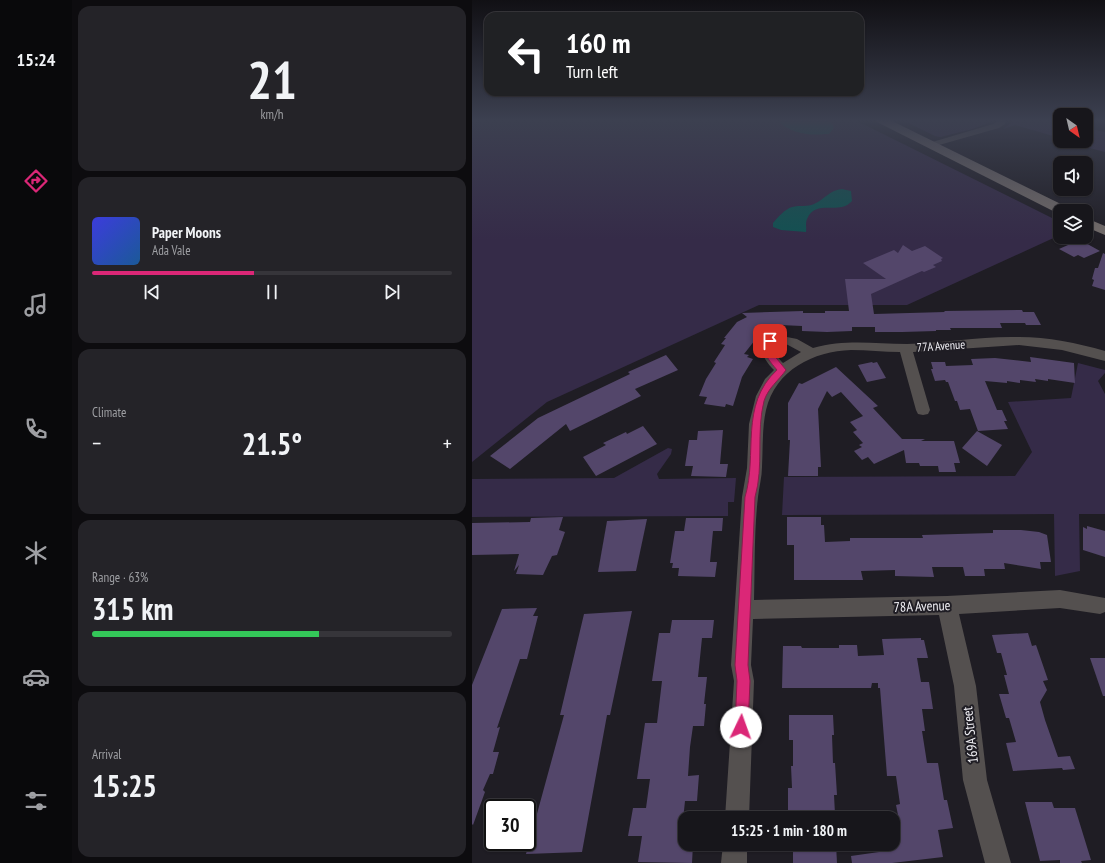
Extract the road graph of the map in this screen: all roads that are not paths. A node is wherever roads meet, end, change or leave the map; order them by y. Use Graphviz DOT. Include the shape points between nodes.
graph roads {
  1 [pos="961,159"];
  2 [pos="1053,206"];
  3 [pos="1093,225"];
  4 [pos="1105,231"];
  5 [pos="905,348"];
  6 [pos="812,353"];
  7 [pos="1105,356"];
  8 [pos="782,370"];
  9 [pos="923,410"];
  10 [pos="946,605"];
  11 [pos="1100,605"];
  12 [pos="745,610"];
  13 [pos="737,811"];
  14 [pos="735,851"];
  15 [pos="734,863"];
  16 [pos="998,863"];
  1 -- 2 [label="main road"];
  3 -- 4 [label="main road"];
  5 -- 6 [label="street, 77A Avenue" via="845,346"];
  5 -- 7 [label="street, 77A Avenue" via="1030,342 1069,347"];
  5 -- 9 [label="street"];
  6 -- 8 [label="street, 77A Avenue"];
  6 -- 8 [label="street" via="791,340 771,340 769,355"];
  8 -- 12 [label="street, 77A Avenue" via="764,391 760,400 750,497"];
  10 -- 11 [label="street, 78A Avenue" via="1060,599"];
  10 -- 12 [label="street, 78A Avenue"];
  10 -- 16 [label="street, 169A Street" via="965,686 976,780"];
  12 -- 13 [label="street, 77A Avenue"];
  14 -- 15 [label="street"];
}
